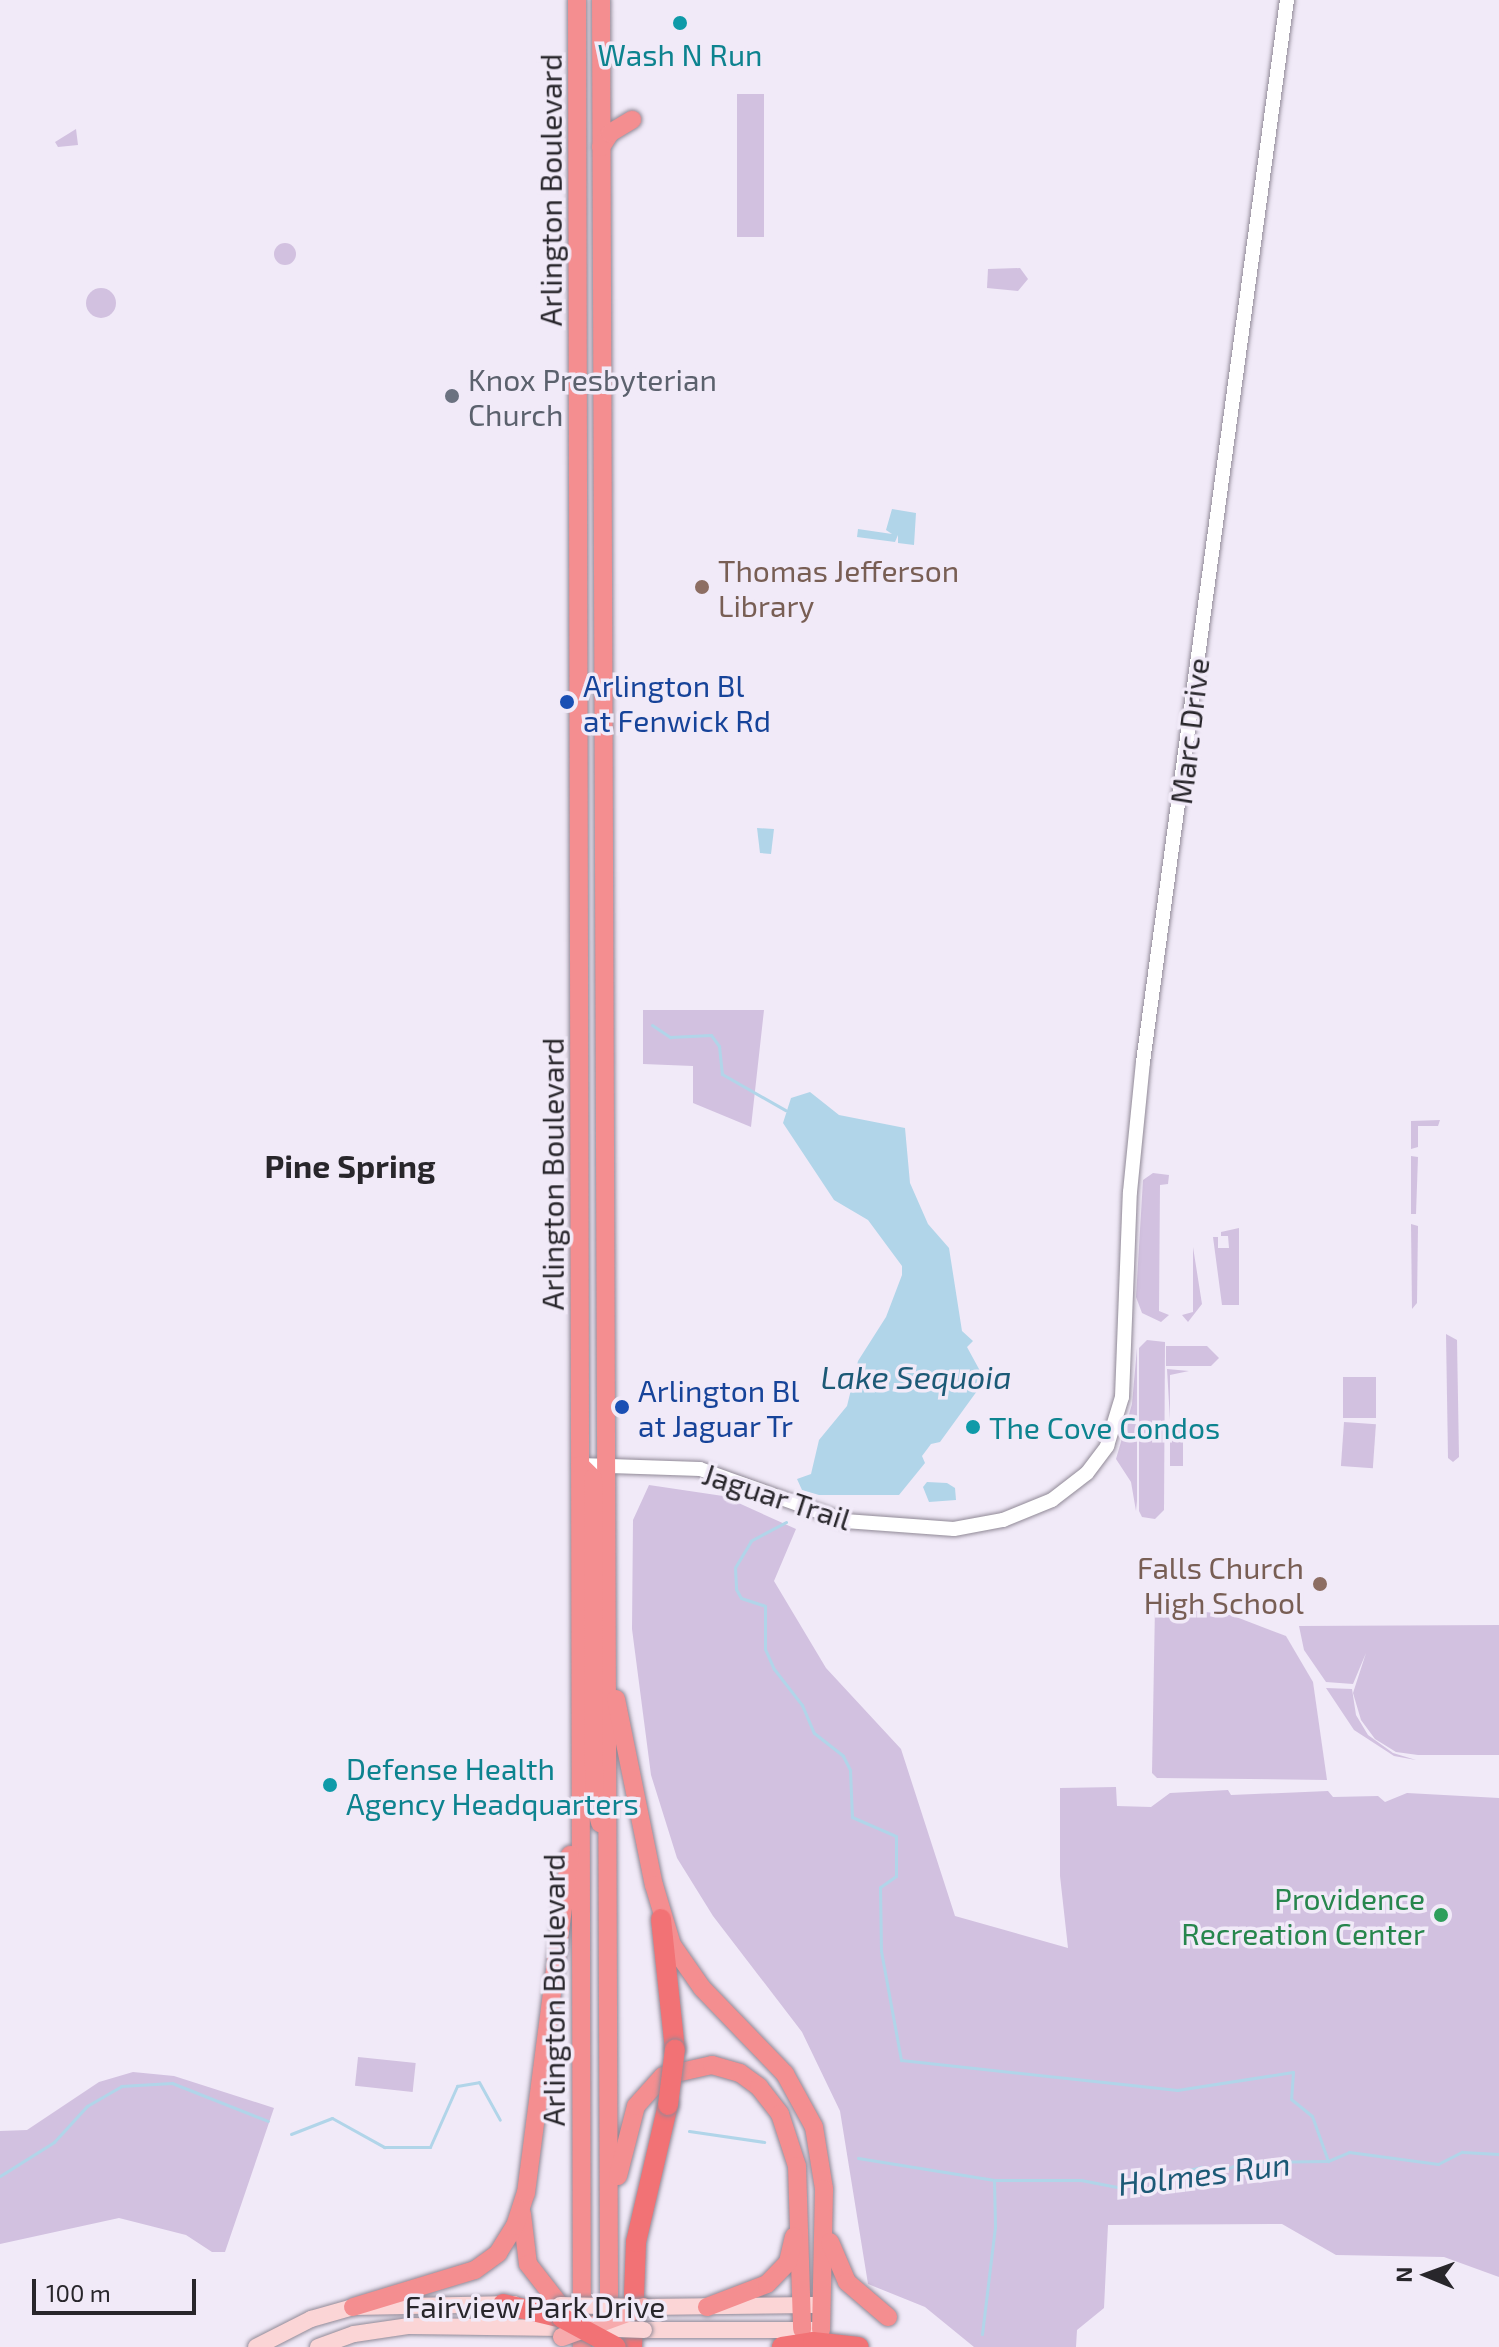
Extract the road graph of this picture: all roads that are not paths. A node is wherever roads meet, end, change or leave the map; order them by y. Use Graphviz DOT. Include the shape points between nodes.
graph roads {
  1 [pos="577,0"];
  2 [pos="601,0"];
  3 [pos="1287,0"];
  4 [pos="601,98"];
  5 [pos="601,147"];
  6 [pos="1098,1460"];
  7 [pos="580,1465"];
  8 [pos="607,1465"];
  9 [pos="607,1613"];
  10 [pos="580,1768"];
  11 [pos="607,1857"];
  12 [pos="661,1919"];
  13 [pos="823,2204"];
  14 [pos="523,2208"];
  15 [pos="798,2215"];
  16 [pos="609,2290"];
  17 [pos="503,2304"];
  18 [pos="802,2305"];
  19 [pos="822,2305"];
  20 [pos="353,2307"];
  21 [pos="644,2307"];
  22 [pos="707,2307"];
  23 [pos="888,2317"];
  24 [pos="569,2327"];
  25 [pos="811,2329"];
  26 [pos="638,2338"];
  27 [pos="256,2347"];
  28 [pos="318,2347"];
  29 [pos="609,2347"];
  30 [pos="616,2347"];
  31 [pos="782,2347"];
  32 [pos="859,2347"];
  1 -- 7 [label="highway, Arlington Boulevard"];
  2 -- 4 [label="highway, Arlington Boulevard"];
  3 -- 6 [label="street, Marc Drive" via="1143,1062 1130,1192 1122,1397"];
  4 -- 5 [label="highway, Arlington Boulevard"];
  4 -- 5 [label="highway" via="616,114 632,120 610,133"];
  5 -- 8 [label="highway, Arlington Boulevard"];
  6 -- 8 [label="street, Jaguar Trail" via="1063,1494 1031,1511 979,1526 922,1530 822,1515 722,1473"];
  7 -- 8 [label="street, Jaguar Trail"];
  7 -- 10 [label="highway, Arlington Boulevard"];
  7 -- 11 [label="highway" via="593,1478 594,1800"];
  8 -- 9 [label="highway, Arlington Boulevard"];
  9 -- 11 [label="highway, Arlington Boulevard"];
  9 -- 12 [label="highway" via="624,1746"];
  10 -- 14 [label="highway"];
  10 -- 24 [label="highway, Arlington Boulevard"];
  11 -- 16 [label="highway, Arlington Boulevard"];
  12 -- 13 [label="highway" via="685,1967 777,2064 807,2109 821,2157"];
  12 -- 26 [label="highway, bridge" via="675,2049 668,2105 636,2242"];
  13 -- 19 [label="highway"];
  13 -- 23 [label="highway" via="839,2269"];
  14 -- 20 [label="highway" via="508,2240 475,2270"];
  14 -- 24 [label="highway" via="528,2264"];
  15 -- 16 [label="highway" via="797,2166 787,2131 759,2087 740,2073 712,2065 663,2076 636,2106 623,2142 617,2250"];
  15 -- 18 [label="highway"];
  15 -- 22 [label="highway" via="781,2272 754,2291"];
  16 -- 29 [label="highway, Arlington Boulevard"];
  17 -- 20 [label="main road, Fairview Park Drive"];
  17 -- 24 [label="highway"];
  18 -- 19 [label="main road, Fairview Park Drive"];
  18 -- 22 [label="main road, Fairview Park Drive"];
  18 -- 25 [label="highway"];
  19 -- 25 [label="highway"];
  20 -- 27 [label="main road, Fairview Park Drive" via="311,2319"];
  21 -- 22 [label="main road, Fairview Park Drive"];
  21 -- 24 [label="main road, bridge"];
  21 -- 24 [label="main road, Fairview Park Drive, bridge"];
  24 -- 26 [label="main road, Fairview Park Drive, bridge"];
  24 -- 28 [label="main road, Fairview Park Drive" via="409,2326 354,2334"];
  24 -- 30 [label="highway, bridge"];
  25 -- 26 [label="main road, Fairview Park Drive"];
  31 -- 32 [label="highway" via="813,2342"];
}
